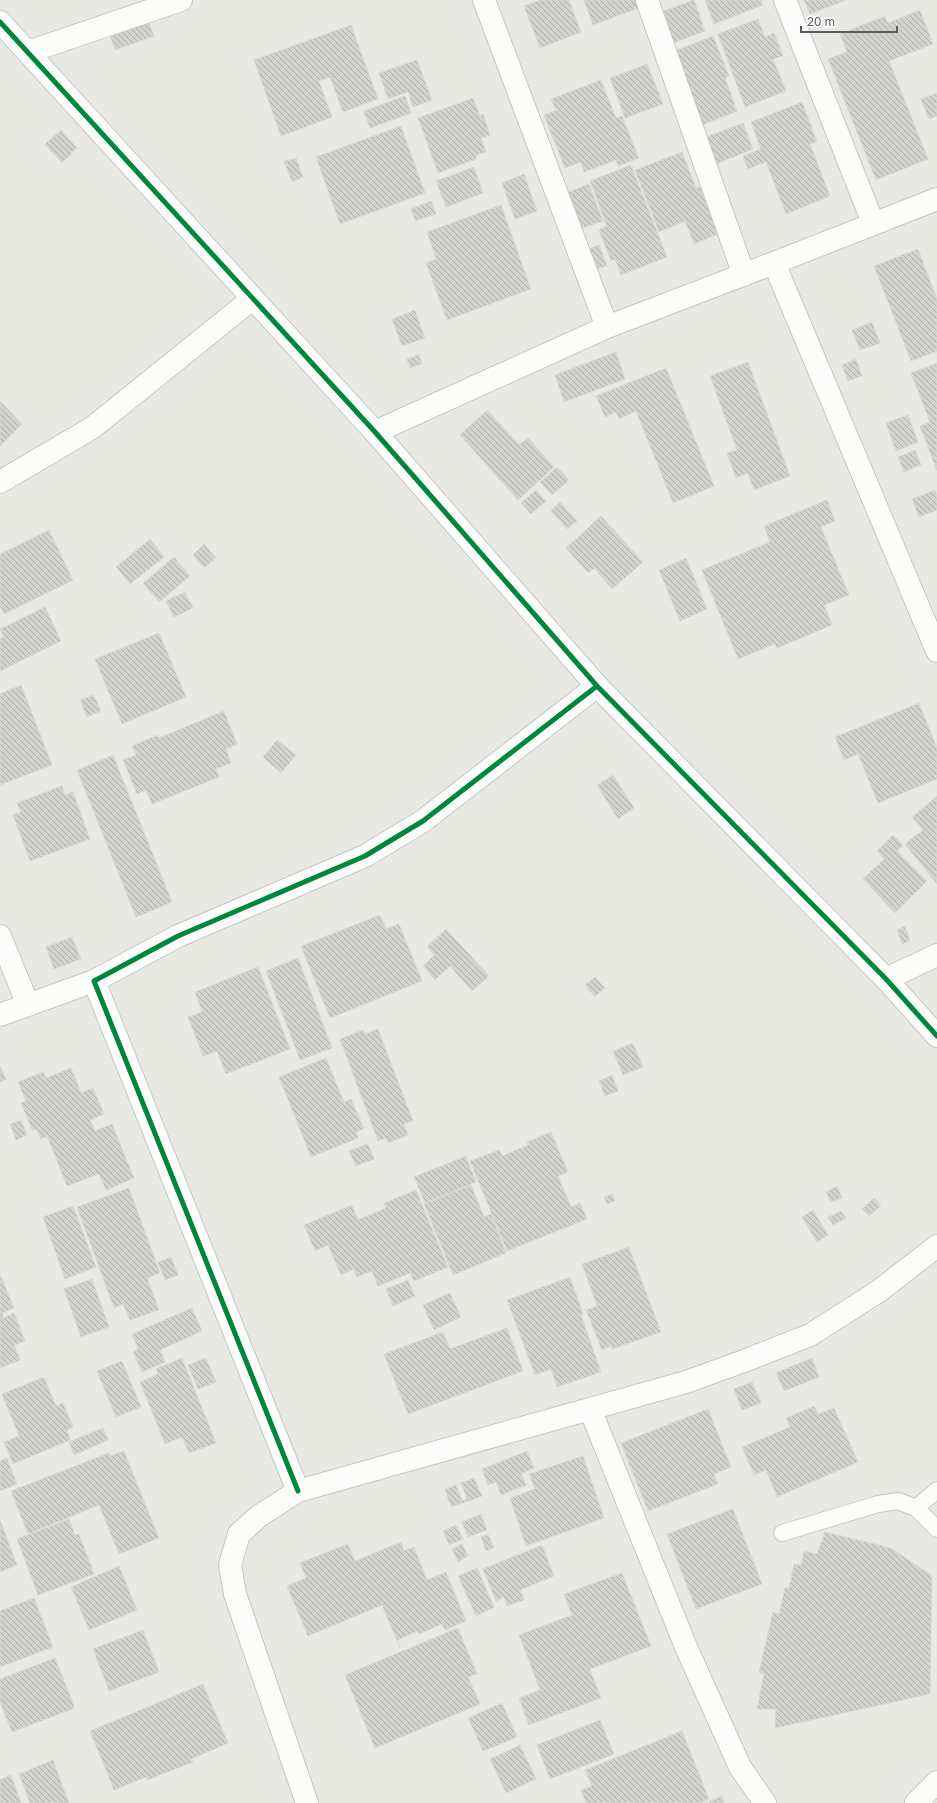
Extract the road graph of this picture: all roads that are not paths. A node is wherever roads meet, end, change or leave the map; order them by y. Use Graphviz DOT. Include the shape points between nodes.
graph roads {
  1 [pos="181,0"];
  2 [pos="484,0"];
  3 [pos="647,0"];
  4 [pos="785,0"];
  5 [pos="0,22"];
  6 [pos="28,52"];
  7 [pos="937,199"];
  8 [pos="873,223"];
  9 [pos="774,263"];
  10 [pos="744,274"];
  11 [pos="252,299"];
  12 [pos="607,327"];
  13 [pos="375,432"];
  14 [pos="0,482"];
  15 [pos="937,651"];
  16 [pos="597,686"];
  17 [pos="0,936"];
  18 [pos="937,955"];
  19 [pos="886,979"];
  20 [pos="94,981"];
  21 [pos="28,1004"];
  22 [pos="0,1015"];
  23 [pos="937,1036"];
  24 [pos="937,1246"];
  25 [pos="590,1409"];
  26 [pos="937,1490"];
  27 [pos="298,1491"];
  28 [pos="916,1508"];
  29 [pos="937,1529"];
  30 [pos="782,1533"];
  31 [pos="937,1782"];
  32 [pos="307,1803"];
  33 [pos="765,1803"];
  34 [pos="916,1803"];
  1 -- 6 [label="street"];
  2 -- 12 [label="street"];
  3 -- 10 [label="street"];
  4 -- 8 [label="street"];
  5 -- 6 [label="street"];
  6 -- 11 [label="street"];
  7 -- 8 [label="street"];
  8 -- 9 [label="street"];
  9 -- 10 [label="street"];
  9 -- 15 [label="street"];
  10 -- 12 [label="street"];
  11 -- 13 [label="street"];
  11 -- 14 [label="street" via="92,428"];
  12 -- 13 [label="street"];
  13 -- 16 [label="street"];
  16 -- 19 [label="street"];
  16 -- 20 [label="street" via="423,821 365,856 178,936"];
  17 -- 21 [label="street"];
  18 -- 19 [label="street"];
  19 -- 23 [label="street"];
  20 -- 21 [label="street"];
  20 -- 27 [label="street"];
  21 -- 22 [label="street"];
  24 -- 25 [label="street" via="879,1291 810,1335 686,1382"];
  25 -- 27 [label="street"];
  25 -- 33 [label="street" via="690,1654 740,1767"];
  26 -- 28 [label="lane"];
  27 -- 32 [label="street" via="259,1516 239,1534 230,1565 235,1594"];
  28 -- 29 [label="lane"];
  28 -- 30 [label="lane" via="898,1501 878,1504"];
  31 -- 34 [label="street"];
}
